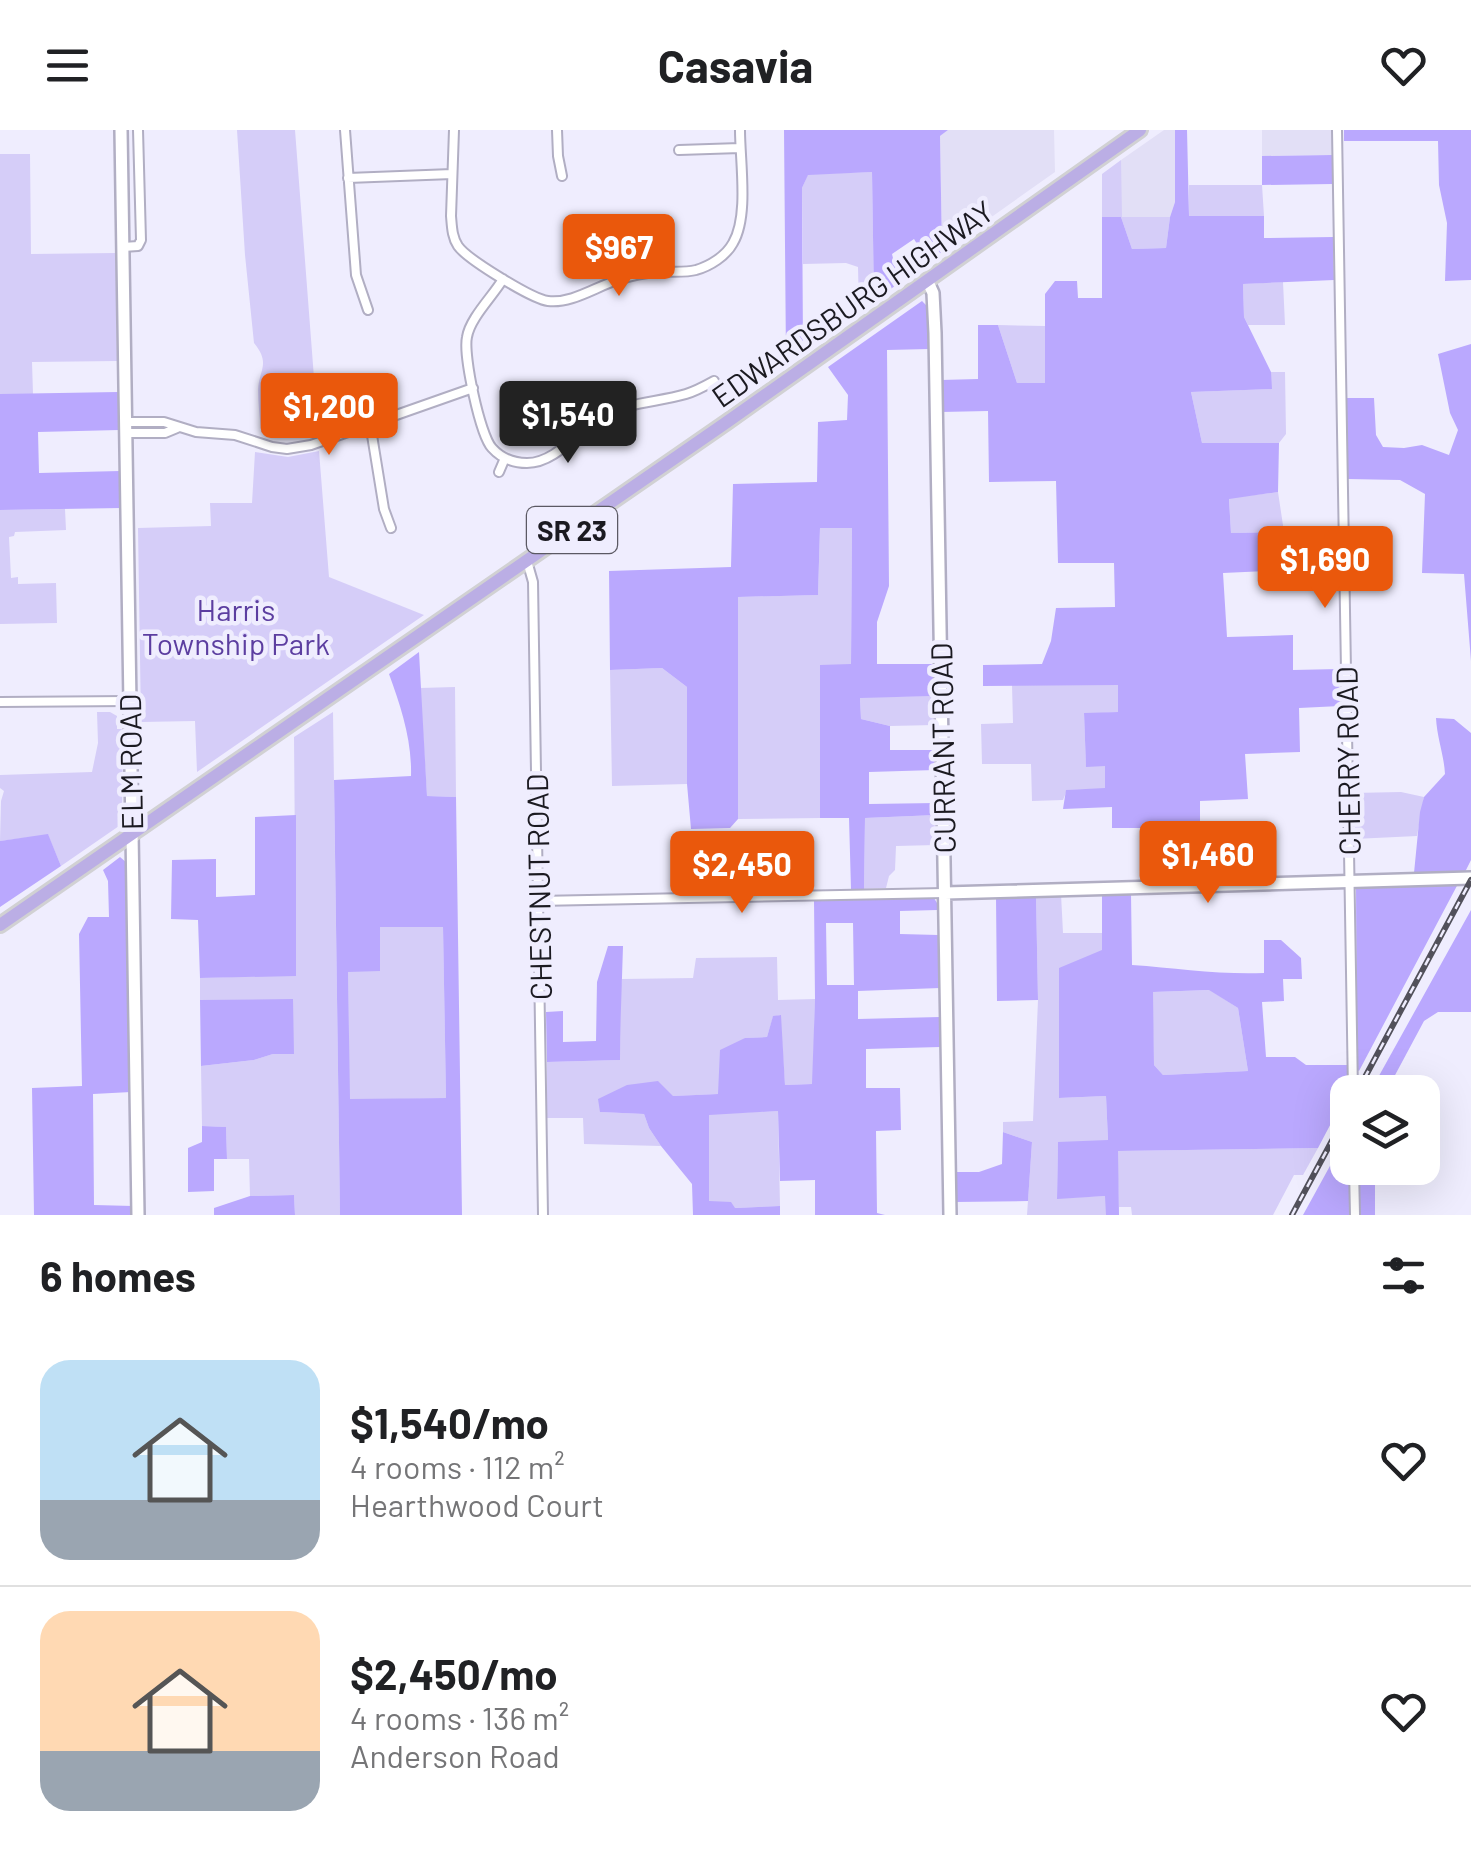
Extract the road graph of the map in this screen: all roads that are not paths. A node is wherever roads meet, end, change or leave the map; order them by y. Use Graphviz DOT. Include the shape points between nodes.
graph roads {
  1 [pos="121,130"];
  2 [pos="138,130"];
  3 [pos="345,130"];
  4 [pos="454,130"];
  5 [pos="557,130"];
  6 [pos="740,130"];
  7 [pos="1140,130"];
  8 [pos="1338,130"];
  9 [pos="740,148"];
  10 [pos="679,150"];
  11 [pos="452,174"];
  12 [pos="562,176"];
  13 [pos="348,178"];
  14 [pos="123,247"];
  15 [pos="731,247"];
  16 [pos="741,254"];
  17 [pos="503,278"];
  18 [pos="928,282"];
  19 [pos="368,310"];
  20 [pos="714,381"];
  21 [pos="474,388"];
  22 [pos="370,424"];
  23 [pos="126,428"];
  24 [pos="504,458"];
  25 [pos="499,472"];
  26 [pos="392,528"];
  27 [pos="527,560"];
  28 [pos="130,701"];
  29 [pos="0,702"];
  30 [pos="131,834"];
  31 [pos="1471,878"];
  32 [pos="1350,882"];
  33 [pos="944,894"];
  34 [pos="538,901"];
  35 [pos="0,925"];
  36 [pos="1353,1075"];
  37 [pos="1354,1185"];
  38 [pos="138,1215"];
  39 [pos="544,1215"];
  40 [pos="950,1215"];
  41 [pos="1355,1215"];
  1 -- 14 [label="street, ELM ROAD"];
  2 -- 14 [label="street" via="141,240"];
  3 -- 13 [label="street"];
  4 -- 11 [label="street"];
  5 -- 12 [label="street"];
  6 -- 9 [label="street"];
  7 -- 18 [label="main road, EDWARDSBURG HIGHWAY / SR 23"];
  8 -- 32 [label="street, CHERRY ROAD"];
  9 -- 10 [label="street"];
  9 -- 15 [label="street" via="740,220"];
  11 -- 13 [label="street"];
  11 -- 17 [label="street" via="454,238 466,256"];
  13 -- 19 [label="street" via="356,275"];
  14 -- 23 [label="street, ELM ROAD"];
  15 -- 16 [label="street"];
  15 -- 17 [label="street" via="695,270 637,274 560,301 536,298"];
  17 -- 21 [label="street" via="467,334"];
  18 -- 27 [label="main road, EDWARDSBURG HIGHWAY / SR 23"];
  18 -- 33 [label="street, CURRANT ROAD" via="936,333"];
  20 -- 24 [label="street" via="601,417 541,461"];
  21 -- 22 [label="street"];
  21 -- 24 [label="street" via="486,440"];
  22 -- 23 [label="street" via="287,449 164,422"];
  22 -- 26 [label="street"];
  23 -- 28 [label="street, ELM ROAD"];
  24 -- 25 [label="street"];
  27 -- 30 [label="main road, EDWARDSBURG HIGHWAY / SR 23"];
  27 -- 34 [label="street, CHESTNUT ROAD" via="533,582"];
  28 -- 29 [label="street"];
  28 -- 30 [label="street, ELM ROAD"];
  30 -- 35 [label="main road, EDWARDSBURG HIGHWAY / SR 23"];
  30 -- 38 [label="street, ELM ROAD"];
  31 -- 32 [label="street"];
  32 -- 33 [label="street"];
  32 -- 36 [label="street, CHERRY ROAD"];
  33 -- 34 [label="street"];
  33 -- 40 [label="street, CURRANT ROAD"];
  34 -- 39 [label="street, CHESTNUT ROAD"];
  37 -- 41 [label="street"];
}
